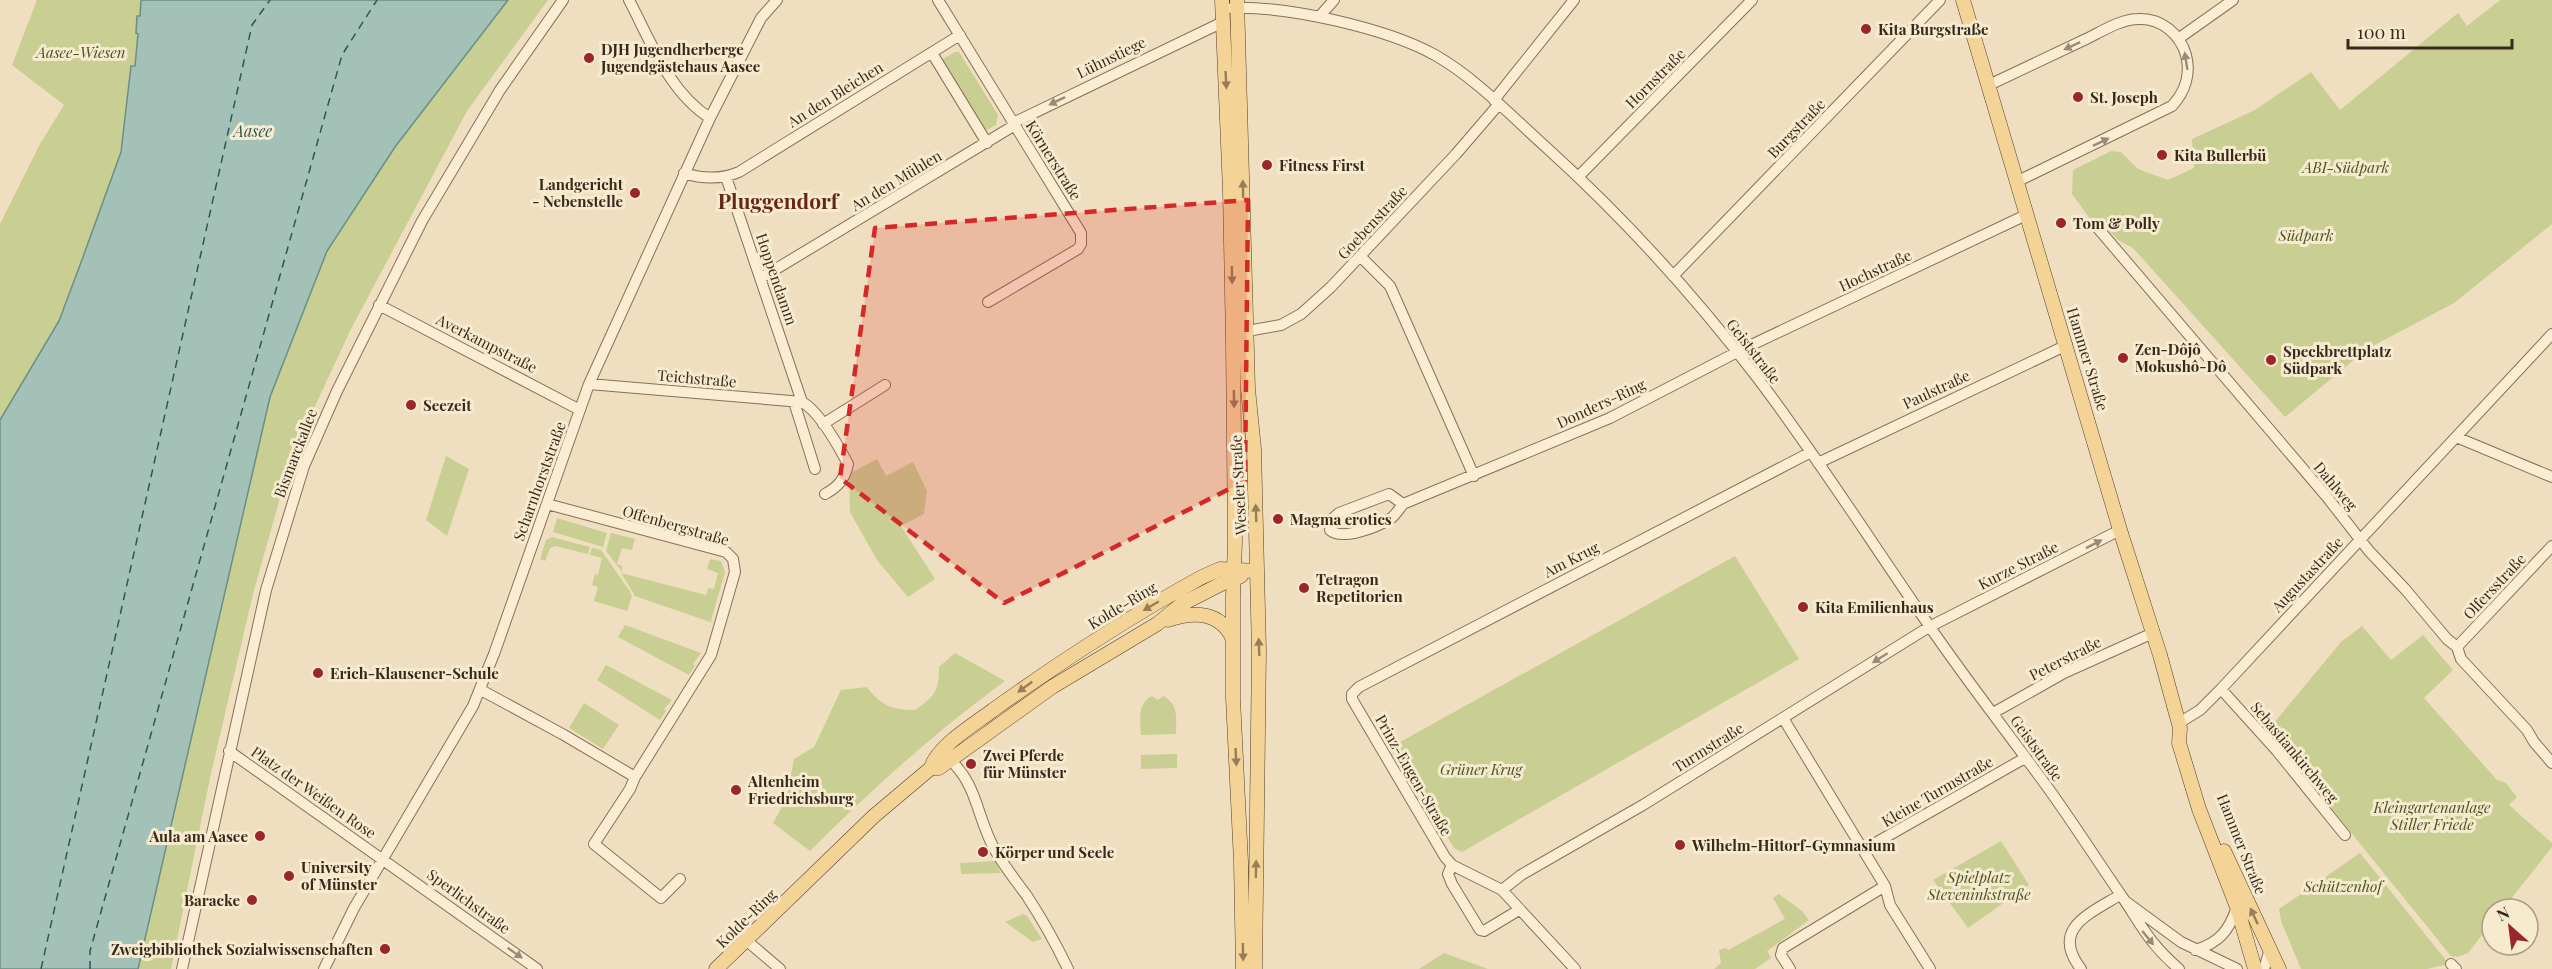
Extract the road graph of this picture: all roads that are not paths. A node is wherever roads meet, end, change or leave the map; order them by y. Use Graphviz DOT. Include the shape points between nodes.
graph roads {
  1 [pos="564,0"];
  2 [pos="629,0"];
  3 [pos="777,0"];
  4 [pos="938,0"];
  5 [pos="1334,0"];
  6 [pos="1574,0"];
  7 [pos="1752,0"];
  8 [pos="1940,0"];
  9 [pos="1963,0"];
  10 [pos="2233,0"];
  11 [pos="1237,4"];
  12 [pos="1223,10"];
  13 [pos="1318,17"];
  14 [pos="960,35"];
  15 [pos="2178,39"];
  16 [pos="932,53"];
  17 [pos="1989,85"];
  18 [pos="1497,102"];
  19 [pos="710,118"];
  20 [pos="1014,124"];
  21 [pos="987,143"];
  22 [pos="684,173"];
  23 [pos="726,177"];
  24 [pos="1578,177"];
  25 [pos="2016,182"];
  26 [pos="2026,215"];
  27 [pos="2096,226"];
  28 [pos="1361,257"];
  29 [pos="1673,276"];
  30 [pos="762,278"];
  31 [pos="988,302"];
  32 [pos="379,304"];
  33 [pos="1246,331"];
  34 [pos="2552,334"];
  35 [pos="2067,345"];
  36 [pos="1737,353"];
  37 [pos="589,384"];
  38 [pos="885,385"];
  39 [pos="798,402"];
  40 [pos="580,410"];
  41 [pos="823,424"];
  42 [pos="2456,437"];
  43 [pos="1811,452"];
  44 [pos="1818,463"];
  45 [pos="815,469"];
  46 [pos="1474,476"];
  47 [pos="2552,477"];
  48 [pos="825,494"];
  49 [pos="548,504"];
  50 [pos="1403,504"];
  51 [pos="2120,530"];
  52 [pos="2360,539"];
  53 [pos="2552,546"];
  54 [pos="1257,571"];
  55 [pos="1234,574"];
  56 [pos="1157,624"];
  57 [pos="1929,627"];
  58 [pos="2153,633"];
  59 [pos="1233,640"];
  60 [pos="2457,648"];
  61 [pos="2221,689"];
  62 [pos="481,690"];
  63 [pos="1352,699"];
  64 [pos="1993,713"];
  65 [pos="1783,718"];
  66 [pos="2179,726"];
  67 [pos="229,751"];
  68 [pos="2025,758"];
  69 [pos="950,760"];
  70 [pos="2552,763"];
  71 [pos="930,768"];
  72 [pos="635,777"];
  73 [pos="2344,835"];
  74 [pos="1863,850"];
  75 [pos="382,858"];
  76 [pos="1452,865"];
  77 [pos="680,879"];
  78 [pos="1885,886"];
  79 [pos="1502,890"];
  80 [pos="2123,898"];
  81 [pos="2237,907"];
  82 [pos="1519,910"];
  83 [pos="747,941"];
  84 [pos="2195,950"];
  85 [pos="2270,950"];
  86 [pos="182,969"];
  87 [pos="324,969"];
  88 [pos="537,969"];
  89 [pos="716,969"];
  90 [pos="780,969"];
  91 [pos="1066,969"];
  92 [pos="1243,969"];
  93 [pos="1256,969"];
  94 [pos="1575,969"];
  95 [pos="1790,969"];
  96 [pos="1930,969"];
  97 [pos="2080,969"];
  98 [pos="2179,969"];
  99 [pos="2237,969"];
  100 [pos="2255,969"];
  101 [pos="2264,969"];
  102 [pos="2279,969"];
  1 -- 32 [label="street, Bismarckallee" via="467,142"];
  2 -- 19 [label="street" via="671,80 684,97"];
  3 -- 19 [label="street, Scharnhorststraße" via="761,18"];
  4 -- 14 [label="street, Körnerstraße"];
  5 -- 13 [label="street"];
  6 -- 18 [label="street, Goebenstraße"];
  7 -- 24 [label="street, Hornstraße"];
  8 -- 29 [label="street, Burgstraße"];
  9 -- 17 [label="main road, Hammer Straße"];
  10 -- 15 [label="street"];
  11 -- 12 [label="street, Geiststraße"];
  11 -- 13 [label="street, Geiststraße"];
  33 -- 11 [label="main road, Weseler Straße, one-way"];
  12 -- 20 [label="street, Lühnstiege, one-way"];
  12 -- 55 [label="main road, Weseler Straße, one-way" via="1231,218"];
  13 -- 18 [label="street, Geiststraße" via="1409,42 1449,64"];
  14 -- 16 [label="street, An den Bleichen"];
  14 -- 20 [label="street, Körnerstraße"];
  15 -- 17 [label="street, one-way" via="2167,26 2151,20 2125,21"];
  25 -- 15 [label="street, one-way" via="2172,106 2188,77 2187,58"];
  16 -- 21 [label="street"];
  16 -- 23 [label="street, An den Bleichen"];
  17 -- 25 [label="main road, Hammer Straße"];
  18 -- 24 [label="street, Geiststraße"];
  18 -- 28 [label="street, Goebenstraße"];
  19 -- 22 [label="street, Scharnhorststraße"];
  20 -- 21 [label="street, An den Mühlen"];
  20 -- 31 [label="street, Körnerstraße" via="1082,238 1078,249"];
  21 -- 30 [label="street, An den Mühlen"];
  22 -- 23 [label="street"];
  22 -- 37 [label="street, Scharnhorststraße"];
  23 -- 30 [label="street, Hoppendamm"];
  24 -- 29 [label="street, Geiststraße"];
  25 -- 26 [label="main road, Hammer Straße"];
  26 -- 35 [label="main road, Hammer Straße"];
  26 -- 36 [label="street, Hochstraße"];
  27 -- 52 [label="street, Dahlweg"];
  28 -- 33 [label="street, Goebenstraße" via="1301,314 1281,325"];
  28 -- 46 [label="street" via="1390,286"];
  29 -- 36 [label="street, Geiststraße"];
  30 -- 39 [label="street, Hoppendamm"];
  32 -- 40 [label="street, Averkampstraße"];
  32 -- 67 [label="street, Bismarckallee" via="323,419 291,504 266,590"];
  54 -- 33 [label="main road, Weseler Straße, one-way"];
  34 -- 42 [label="street, Augustastraße"];
  35 -- 44 [label="street, Paulstraße"];
  35 -- 51 [label="main road, Hammer Straße"];
  36 -- 43 [label="street, Geiststraße"];
  36 -- 46 [label="street, Donders-Ring" via="1610,417"];
  37 -- 39 [label="street, Teichstraße"];
  37 -- 40 [label="street, Scharnhorststraße"];
  38 -- 41 [label="street"];
  39 -- 41 [label="street, Hoppendamm" via="809,406"];
  39 -- 45 [label="street, Hoppendamm"];
  40 -- 49 [label="street, Scharnhorststraße"];
  41 -- 48 [label="street, Hoppendamm" via="848,464 844,479"];
  42 -- 47 [label="street"];
  42 -- 52 [label="street, Augustastraße"];
  43 -- 44 [label="street, Geiststraße"];
  43 -- 63 [label="street, Am Krug" via="1359,687"];
  44 -- 57 [label="street, Geiststraße"];
  46 -- 50 [label="street, Donders-Ring"];
  49 -- 62 [label="street, Scharnhorststraße"];
  49 -- 72 [label="street, Offenbergstraße" via="726,552 735,563 711,655"];
  50 -- 50 [label="street, Donders-Ring" via="1389,494 1379,496 1340,513 1332,519 1330,530 1346,536 1391,519"];
  57 -- 51 [label="street, Kurze Straße, one-way"];
  51 -- 58 [label="main road, Hammer Straße"];
  52 -- 60 [label="street, Dahlweg"];
  52 -- 61 [label="street, Augustastraße"];
  53 -- 60 [label="street, Olfersstraße"];
  54 -- 55 [label="main road, Kolde-Ring"];
  93 -- 54 [label="main road, Weseler Straße, one-way" via="1260,706"];
  55 -- 56 [label="main road, Kolde-Ring" via="1182,604"];
  55 -- 59 [label="main road, Weseler Straße"];
  55 -- 71 [label="main road, Kolde-Ring, one-way" via="1220,569 1202,577 1073,654 941,750"];
  56 -- 59 [label="main road, Kolde-Ring" via="1188,614 1205,615 1220,621"];
  56 -- 69 [label="main road, Kolde-Ring" via="1052,687"];
  57 -- 64 [label="street, Geiststraße"];
  57 -- 65 [label="street, Turmstraße, one-way"];
  58 -- 64 [label="street, Peterstraße" via="2064,673"];
  58 -- 66 [label="main road, Hammer Straße"];
  59 -- 92 [label="main road, Weseler Straße, one-way"];
  60 -- 70 [label="street, Dahlweg" via="2461,659"];
  61 -- 66 [label="street, Augustastraße"];
  61 -- 73 [label="street, Sebastiankirchweg"];
  62 -- 72 [label="street"];
  62 -- 75 [label="street, Scharnhorststraße" via="441,764"];
  63 -- 76 [label="street, Prinz-Eugen-Straße"];
  64 -- 68 [label="street, Geiststraße"];
  65 -- 74 [label="street"];
  65 -- 79 [label="street, Turmstraße"];
  66 -- 81 [label="main road, Hammer Straße" via="2179,743 2194,793"];
  85 -- 66 [label="main road, Hammer Straße, one-way" via="2216,833 2188,740"];
  67 -- 75 [label="street, Platz der Weißen Rose"];
  67 -- 86 [label="street, Bismarckallee"];
  68 -- 74 [label="street, Kleine Turmstraße"];
  68 -- 80 [label="street, Geiststraße"];
  69 -- 71 [label="main road, Kolde-Ring" via="939,768"];
  69 -- 91 [label="street" via="965,776 995,850 1028,898"];
  71 -- 83 [label="main road, Kolde-Ring" via="874,816"];
  72 -- 77 [label="street, Offenbergstraße" via="594,844 661,898"];
  74 -- 78 [label="street"];
  75 -- 87 [label="street, Scharnhorststraße"];
  75 -- 88 [label="street, Sperlichstraße, one-way"];
  76 -- 79 [label="street, Prinz-Eugen-Straße"];
  76 -- 82 [label="street, Prinz-Eugen-Straße" via="1448,874 1452,884 1480,930"];
  78 -- 95 [label="street" via="1783,948 1781,956"];
  78 -- 96 [label="street" via="1890,905"];
  79 -- 82 [label="street, Prinz-Eugen-Straße"];
  80 -- 84 [label="street, Geiststraße"];
  80 -- 97 [label="street" via="2072,929 2069,950"];
  80 -- 98 [label="street, Geiststraße, one-way" via="2149,940"];
  81 -- 84 [label="street" via="2224,935"];
  81 -- 100 [label="main road, Hammer Straße"];
  82 -- 94 [label="street, Prinz-Eugen-Straße"];
  83 -- 89 [label="main road, Kolde-Ring"];
  83 -- 90 [label="street"];
  84 -- 99 [label="street, Geiststraße"];
  85 -- 101 [label="street"];
  85 -- 102 [label="main road, Hammer Straße"];
}
